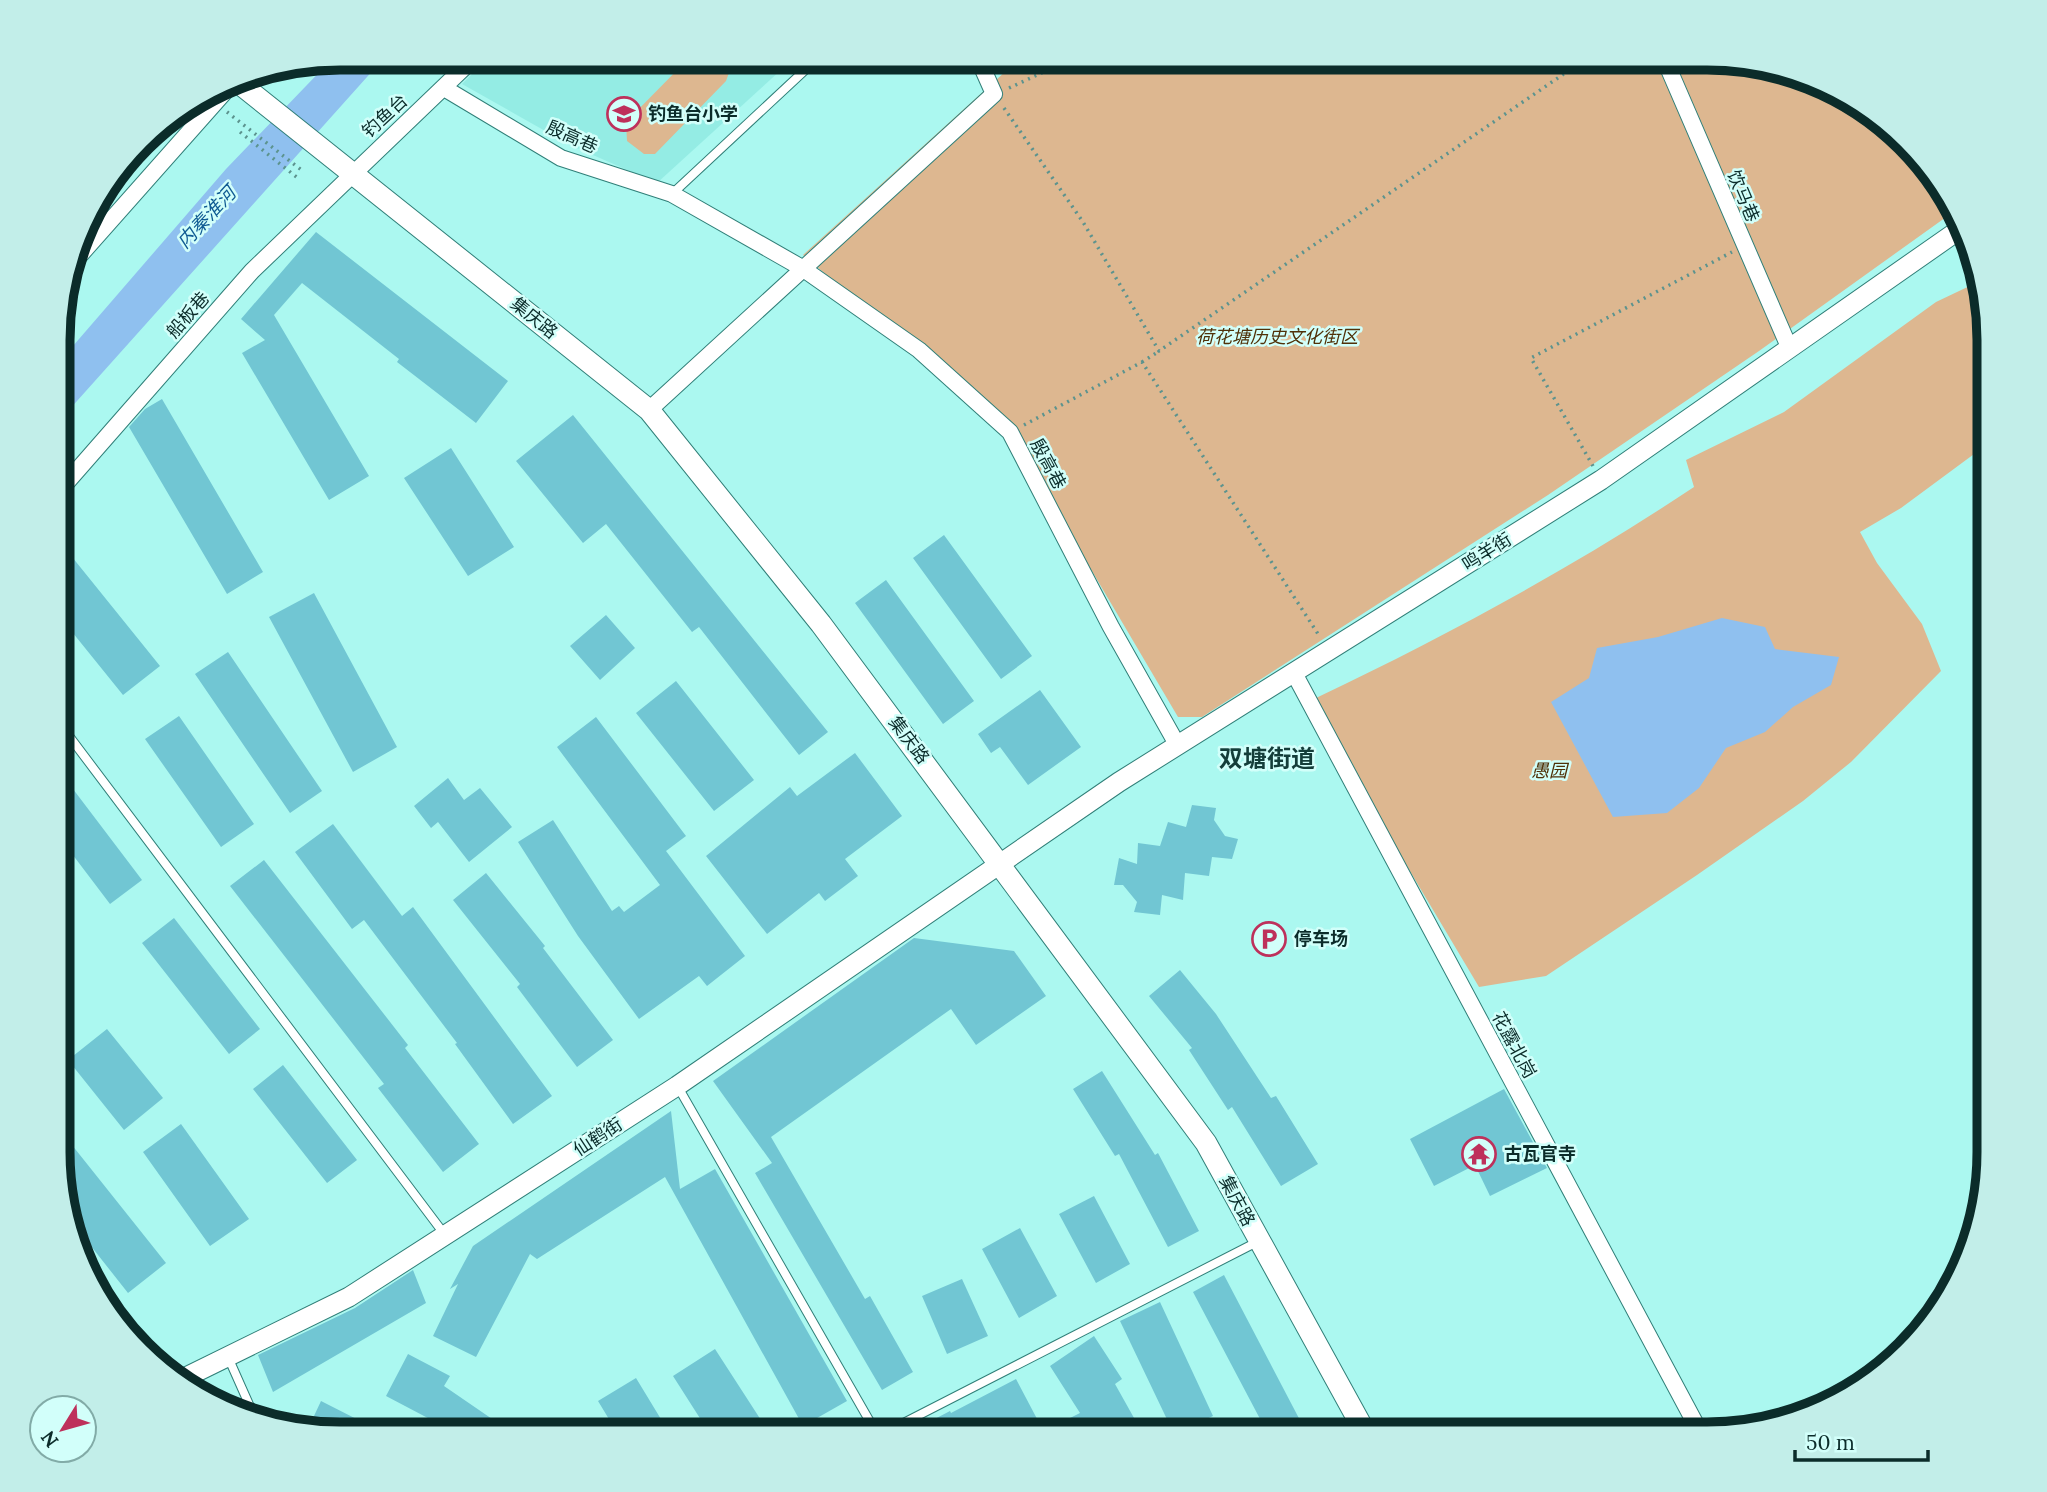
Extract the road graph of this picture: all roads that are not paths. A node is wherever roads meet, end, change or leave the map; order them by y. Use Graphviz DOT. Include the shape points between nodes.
graph roads {
  1 [pos="462,70"];
  2 [pos="805,70"];
  3 [pos="983,70"];
  4 [pos="1669,70"];
  5 [pos="245,87"];
  6 [pos="443,88"];
  7 [pos="216,100"];
  8 [pos="352,172"];
  9 [pos="672,194"];
  10 [pos="1954,233"];
  11 [pos="86,248"];
  12 [pos="802,268"];
  13 [pos="1789,347"];
  14 [pos="649,410"];
  15 [pos="70,479"];
  16 [pos="1294,673"];
  17 [pos="70,737"];
  18 [pos="1178,746"];
  19 [pos="1000,862"];
  20 [pos="677,1086"];
  21 [pos="444,1235"];
  22 [pos="1259,1241"];
  23 [pos="228,1357"];
  24 [pos="189,1376"];
  25 [pos="250,1407"];
  26 [pos="872,1422"];
  27 [pos="903,1422"];
  28 [pos="1359,1422"];
  29 [pos="1695,1422"];
  1 -- 6 [label="street, 钓鱼台"];
  2 -- 9 [label="lane"];
  3 -- 12 [label="street" via="994,94"];
  4 -- 13 [label="street, 饮马巷"];
  5 -- 8 [label="main road, 集庆路"];
  6 -- 8 [label="street, 钓鱼台"];
  6 -- 9 [label="street, 殷高巷" via="561,158"];
  7 -- 11 [label="street"];
  8 -- 14 [label="main road, 集庆路"];
  8 -- 15 [label="street, 船板巷" via="252,271"];
  9 -- 12 [label="street, 殷高巷"];
  10 -- 13 [label="street, 鸣羊街"];
  12 -- 14 [label="street"];
  12 -- 18 [label="street, 殷高巷" via="919,349 1010,432"];
  13 -- 16 [label="street, 鸣羊街" via="1601,480"];
  14 -- 19 [label="main road, 集庆路" via="821,624"];
  16 -- 18 [label="street, 鸣羊街"];
  16 -- 29 [label="street, 花露北岗"];
  17 -- 21 [label="lane"];
  18 -- 19 [label="street, 鸣羊街"];
  19 -- 20 [label="street, 仙鹤街"];
  19 -- 22 [label="main road, 集庆路" via="1206,1143"];
  20 -- 21 [label="street, 仙鹤街"];
  20 -- 26 [label="lane"];
  21 -- 23 [label="street, 仙鹤街" via="349,1297"];
  22 -- 27 [label="lane"];
  22 -- 28 [label="main road, 集庆路"];
  23 -- 24 [label="street, 仙鹤街"];
  23 -- 25 [label="lane"];
}
